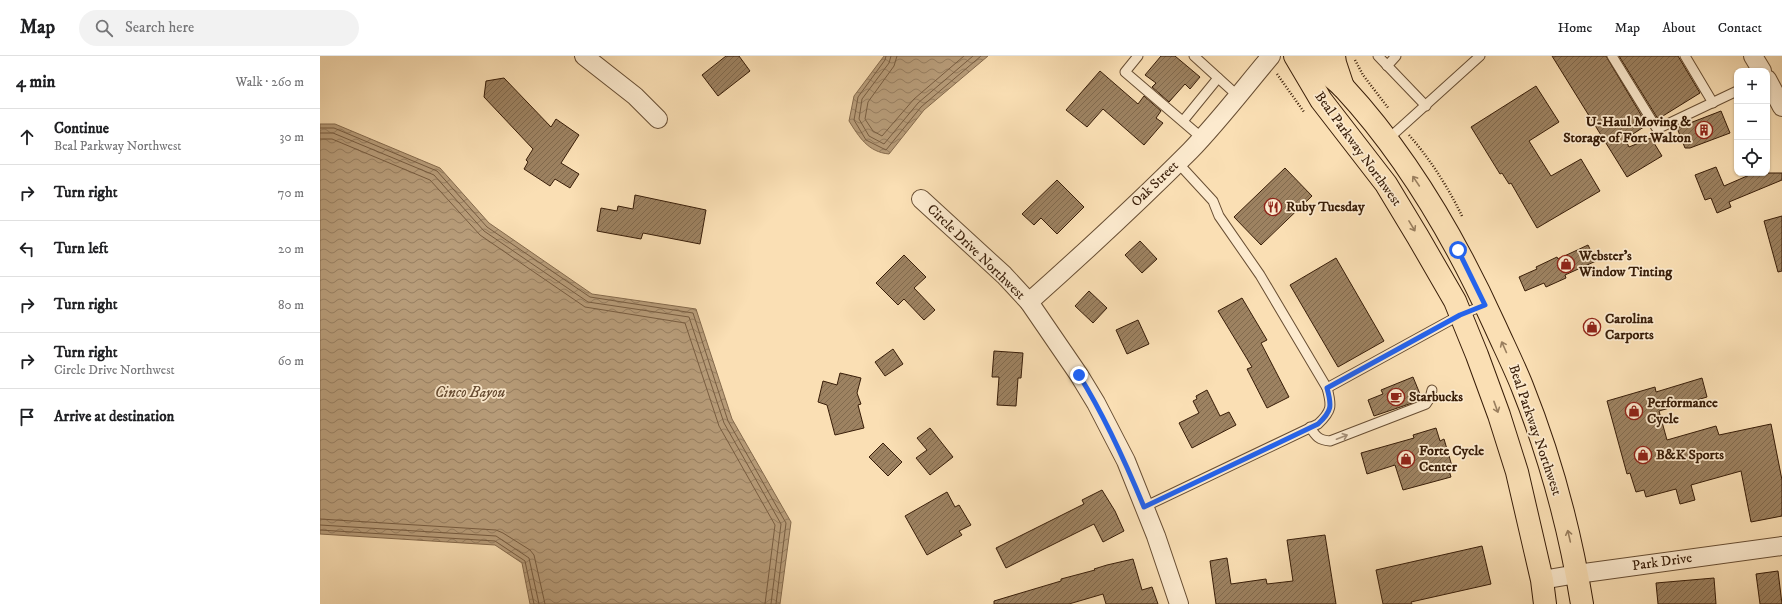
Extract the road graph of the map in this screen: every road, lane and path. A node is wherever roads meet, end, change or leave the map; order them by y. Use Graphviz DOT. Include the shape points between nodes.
graph roads {
  1 [pos="584,56"];
  2 [pos="1138,56"];
  3 [pos="1194,56"];
  4 [pos="1295,56"];
  5 [pos="1305,56"];
  6 [pos="1334,56"];
  7 [pos="1378,56"];
  8 [pos="1396,56"];
  9 [pos="1480,56"];
  10 [pos="1612,56"];
  11 [pos="1685,56"];
  12 [pos="1753,56"];
  13 [pos="1269,58"];
  14 [pos="1387,66"];
  15 [pos="1760,68"];
  16 [pos="1218,78"];
  17 [pos="1770,85"];
  18 [pos="1343,87"];
  19 [pos="1734,92"];
  20 [pos="1238,96"];
  21 [pos="1713,103"];
  22 [pos="1426,106"];
  23 [pos="1782,107"];
  24 [pos="1308,116"];
  25 [pos="658,119"];
  26 [pos="1183,121"];
  27 [pos="1202,138"];
  28 [pos="1387,140"];
  29 [pos="1178,162"];
  30 [pos="921,199"];
  31 [pos="1029,302"];
  32 [pos="1485,305"];
  33 [pos="1460,315"];
  34 [pos="1327,388"];
  35 [pos="1432,390"];
  36 [pos="1530,410"];
  37 [pos="1310,427"];
  38 [pos="1144,507"];
  39 [pos="1782,546"];
  40 [pos="1577,574"];
  41 [pos="1542,580"];
  42 [pos="1179,604"];
  43 [pos="1544,604"];
  44 [pos="1582,604"];
  1 -- 25 [label="street"];
  2 -- 26 [label="lane" via="1125,72"];
  3 -- 16 [label="lane"];
  4 -- 33 [label="main road, Beal Parkway Northwest, one-way" via="1321,100 1386,184 1455,302"];
  5 -- 18 [label="main road, Beal Parkway Northwest"];
  6 -- 18 [label="main road"];
  7 -- 14 [label="lane"];
  8 -- 14 [label="lane"];
  9 -- 22 [label="lane"];
  10 -- 21 [label="lane" via="1657,129"];
  11 -- 21 [label="lane"];
  12 -- 15 [label="street"];
  13 -- 20 [label="street, Oak Street"];
  13 -- 24 [label="path"];
  14 -- 22 [label="lane"];
  16 -- 20 [label="lane"];
  16 -- 26 [label="lane"];
  17 -- 23 [label="street"];
  18 -- 28 [label="main road, Beal Parkway Northwest"];
  19 -- 21 [label="lane"];
  20 -- 27 [label="street, Oak Street"];
  22 -- 28 [label="lane"];
  26 -- 27 [label="lane"];
  27 -- 29 [label="street, Oak Street"];
  32 -- 28 [label="main road, Beal Parkway Northwest, one-way" via="1432,205"];
  29 -- 31 [label="street, Oak Street" via="1081,256"];
  29 -- 34 [label="lane" via="1214,201 1219,216 1260,275"];
  30 -- 31 [label="street, Circle Drive Northwest" via="995,266"];
  31 -- 38 [label="street, Circle Drive Northwest" via="1096,403 1117,443"];
  32 -- 33 [label="lane"];
  36 -- 32 [label="main road, Beal Parkway Northwest, one-way" via="1522,386"];
  33 -- 34 [label="lane"];
  33 -- 36 [label="main road" via="1482,337 1509,398"];
  33 -- 41 [label="main road, Beal Parkway Northwest, one-way" via="1499,415"];
  34 -- 37 [label="lane" via="1331,403 1327,415 1318,424"];
  37 -- 35 [label="lane, one-way" via="1321,440 1330,441 1426,404"];
  40 -- 36 [label="main road, Beal Parkway Northwest, one-way" via="1564,516"];
  37 -- 38 [label="lane"];
  38 -- 42 [label="street, Circle Drive Northwest"];
  39 -- 40 [label="street, Park Drive"];
  40 -- 41 [label="street, Park Drive"];
  40 -- 44 [label="main road, Beal Parkway Northwest"];
  41 -- 43 [label="main road, Beal Parkway Northwest"];
}
